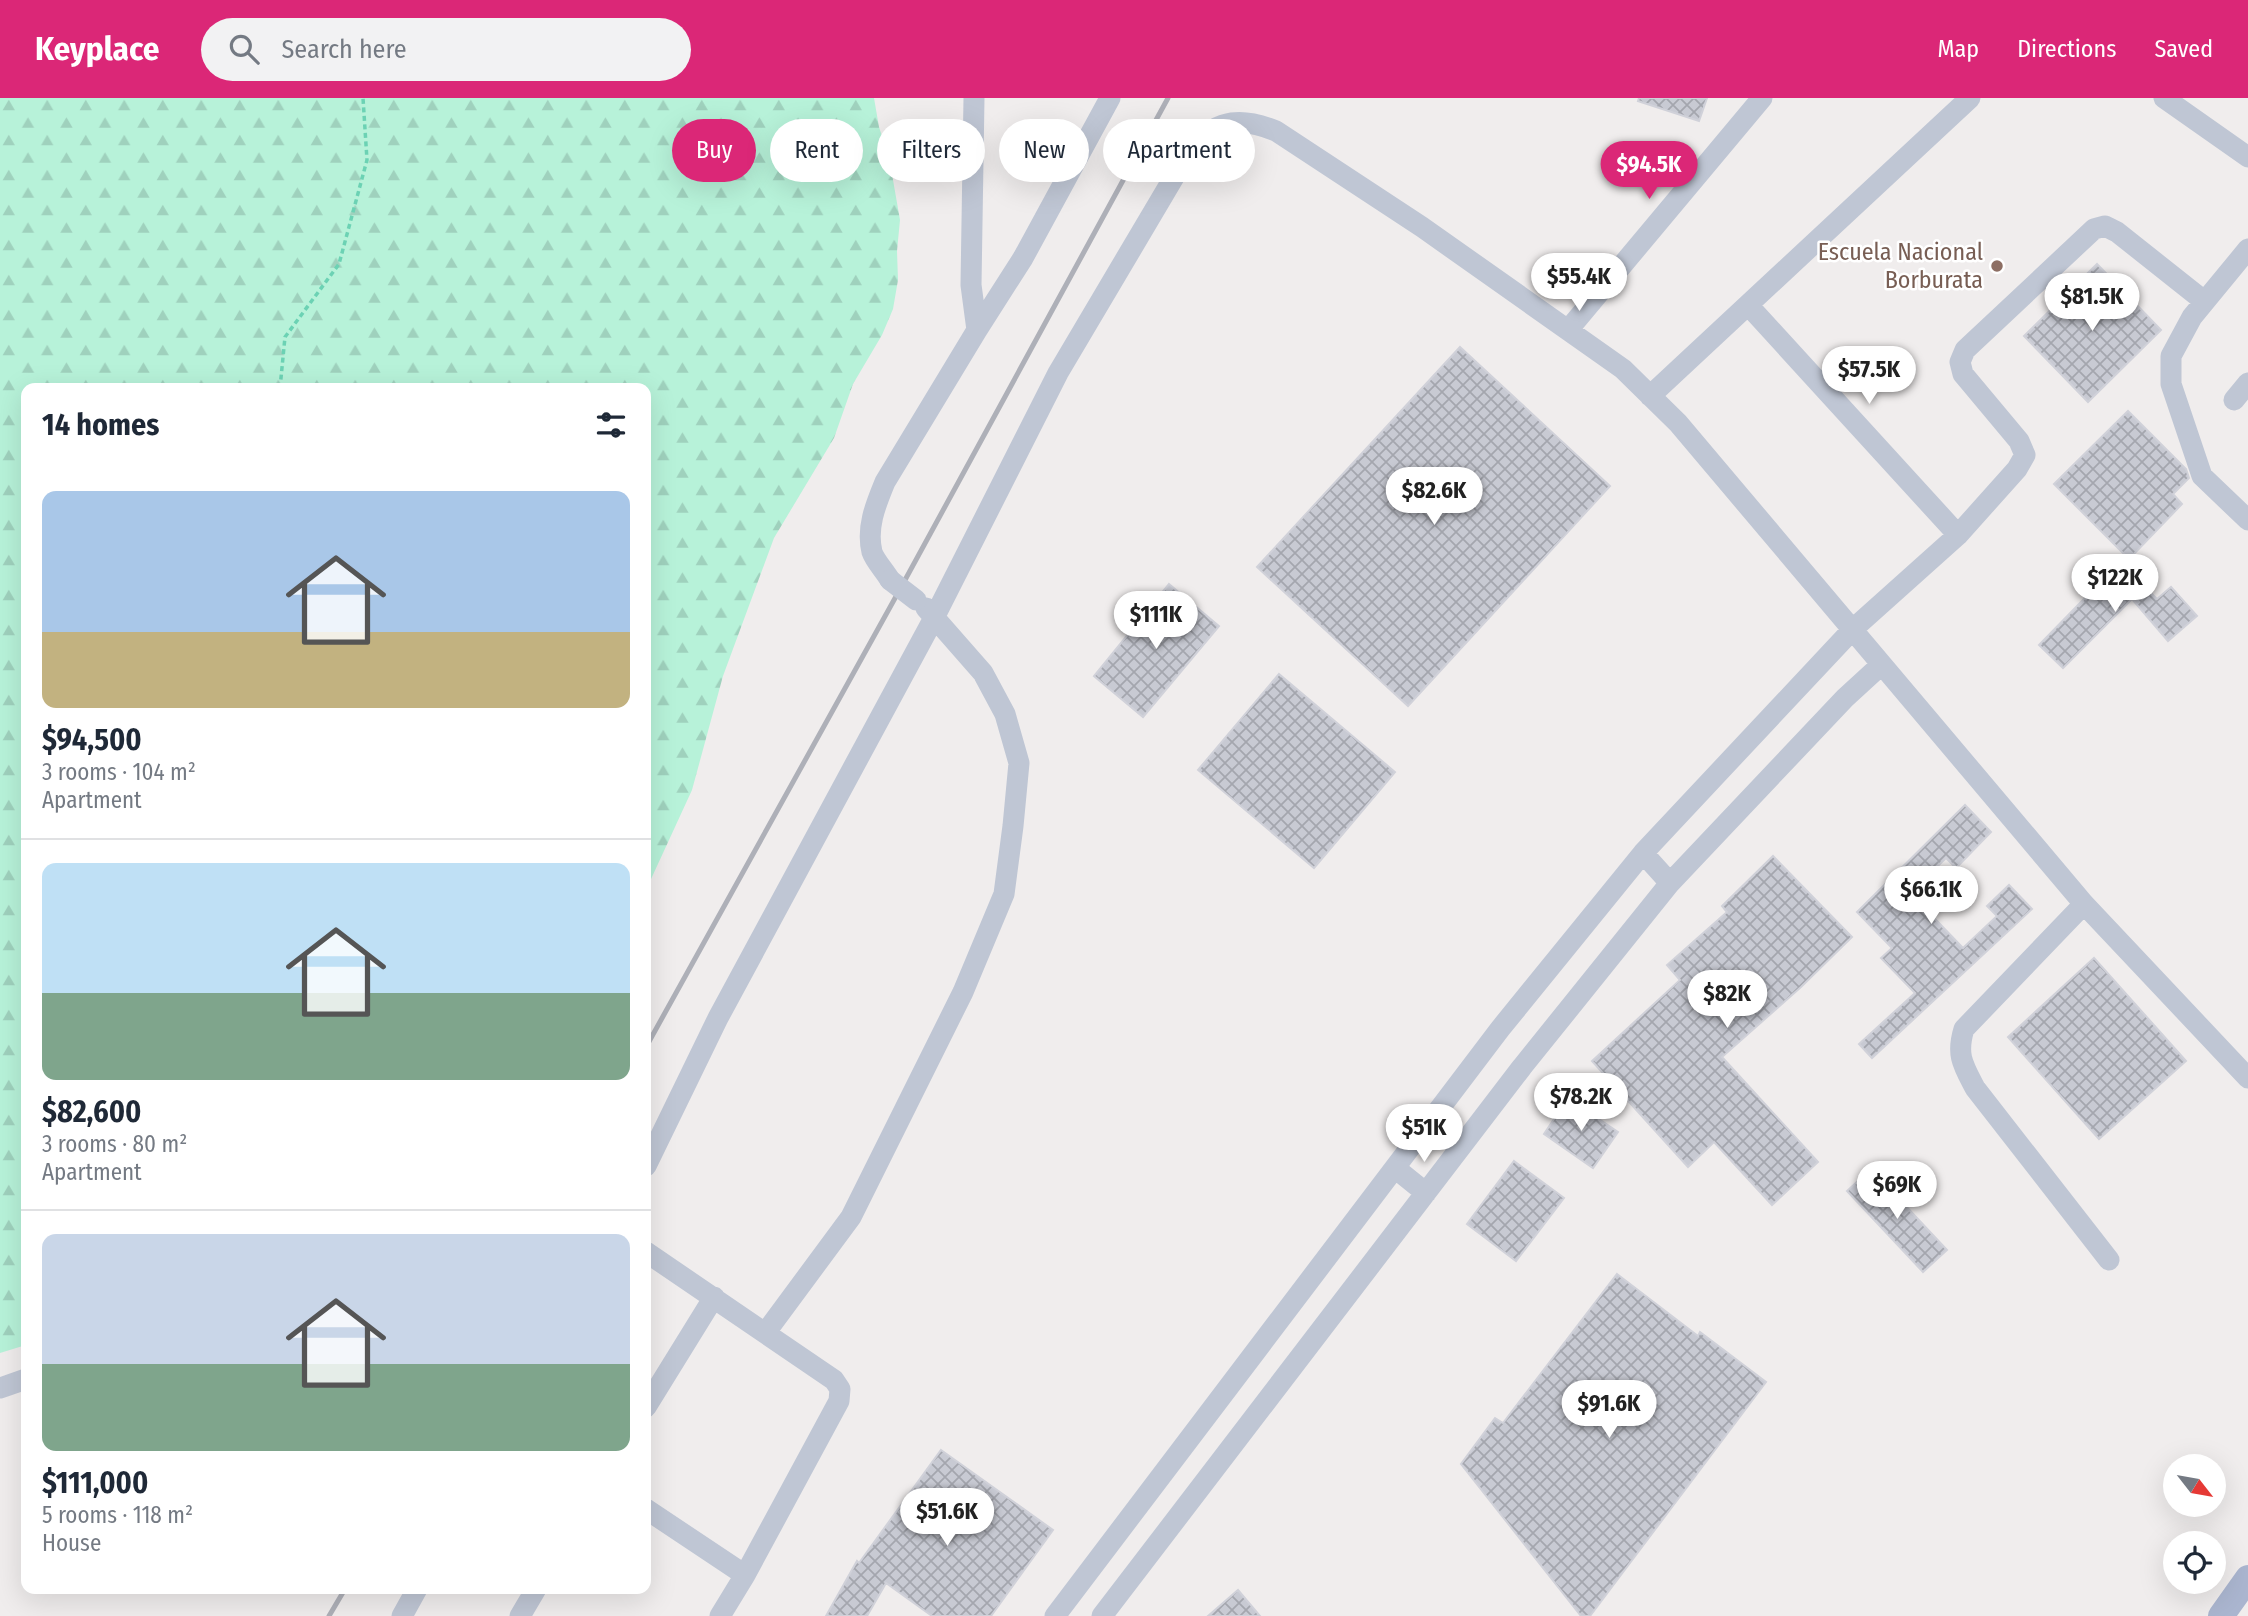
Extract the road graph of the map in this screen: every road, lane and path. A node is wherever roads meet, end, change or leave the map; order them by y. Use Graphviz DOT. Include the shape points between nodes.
graph roads {
  1 [pos="363,98"];
  2 [pos="974,98"];
  3 [pos="1111,98"];
  4 [pos="1762,98"];
  5 [pos="1970,98"];
  6 [pos="2172,100"];
  7 [pos="2248,157"];
  8 [pos="2248,249"];
  9 [pos="2204,301"];
  10 [pos="1748,305"];
  11 [pos="977,330"];
  12 [pos="1568,331"];
  13 [pos="280,383"];
  14 [pos="2248,383"];
  15 [pos="1650,396"];
  16 [pos="2234,400"];
  17 [pos="2248,520"];
  18 [pos="1958,535"];
  19 [pos="935,616"];
  20 [pos="1853,629"];
  21 [pos="1881,665"];
  22 [pos="1643,853"];
  23 [pos="1671,883"];
  24 [pos="2084,904"];
  25 [pos="2248,1077"];
  26 [pos="668,1122"];
  27 [pos="651,1130"];
  28 [pos="651,1156"];
  29 [pos="1395,1168"];
  30 [pos="1426,1193"];
  31 [pos="651,1255"];
  32 [pos="2109,1260"];
  33 [pos="714,1297"];
  34 [pos="766,1332"];
  35 [pos="21,1381"];
  36 [pos="0,1388"];
  37 [pos="651,1399"];
  38 [pos="1175,1458"];
  39 [pos="1206,1481"];
  40 [pos="651,1511"];
  41 [pos="1131,1516"];
  42 [pos="1162,1538"];
  43 [pos="745,1575"];
  44 [pos="2248,1578"];
  45 [pos="414,1594"];
  46 [pos="533,1594"];
  47 [pos="402,1616"];
  48 [pos="520,1616"];
  49 [pos="720,1616"];
  50 [pos="1055,1616"];
  51 [pos="1102,1616"];
  52 [pos="2221,1616"];
  1 -- 13 [label="path" via="367,160 339,264 285,337"];
  2 -- 11 [label="street" via="971,285"];
  3 -- 11 [label="street" via="1023,258"];
  4 -- 12 [label="street"];
  5 -- 10 [label="street"];
  6 -- 7 [label="street"];
  8 -- 9 [label="street"];
  9 -- 17 [label="street" via="2171,356 2171,384 2202,476"];
  9 -- 18 [label="street" via="2105,226 2094,229 1965,350 1960,362 1963,374 2019,441 2025,455"];
  10 -- 15 [label="street"];
  10 -- 18 [label="street"];
  11 -- 19 [label="street, bridge" via="885,482 870,530 873,554 890,580"];
  12 -- 15 [label="street" via="1623,369"];
  12 -- 19 [label="street" via="1276,131 1238,123 1209,130 1193,145 1058,373"];
  14 -- 16 [label="street"];
  15 -- 20 [label="street"];
  18 -- 20 [label="street"];
  19 -- 26 [label="street" via="718,1018"];
  19 -- 34 [label="street" via="983,673 1005,714 1019,762 1004,894 963,992 851,1217"];
  20 -- 21 [label="street"];
  20 -- 22 [label="street"];
  21 -- 23 [label="street"];
  21 -- 24 [label="street"];
  22 -- 23 [label="street"];
  22 -- 29 [label="street"];
  23 -- 30 [label="street"];
  24 -- 25 [label="street"];
  24 -- 32 [label="street" via="1964,1029 1959,1054 1975,1088"];
  26 -- 27 [label="street"];
  26 -- 28 [label="street"];
  29 -- 30 [label="street"];
  29 -- 38 [label="street"];
  30 -- 39 [label="street"];
  31 -- 33 [label="street"];
  33 -- 34 [label="street"];
  33 -- 37 [label="street"];
  34 -- 43 [label="street" via="834,1380 840,1389 839,1401"];
  35 -- 36 [label="street"];
  38 -- 39 [label="street"];
  38 -- 41 [label="street"];
  39 -- 42 [label="street"];
  40 -- 43 [label="street"];
  41 -- 42 [label="street"];
  41 -- 50 [label="street"];
  42 -- 51 [label="street"];
  43 -- 49 [label="street"];
  44 -- 52 [label="main road"];
  45 -- 47 [label="street"];
  46 -- 48 [label="street"];
}
